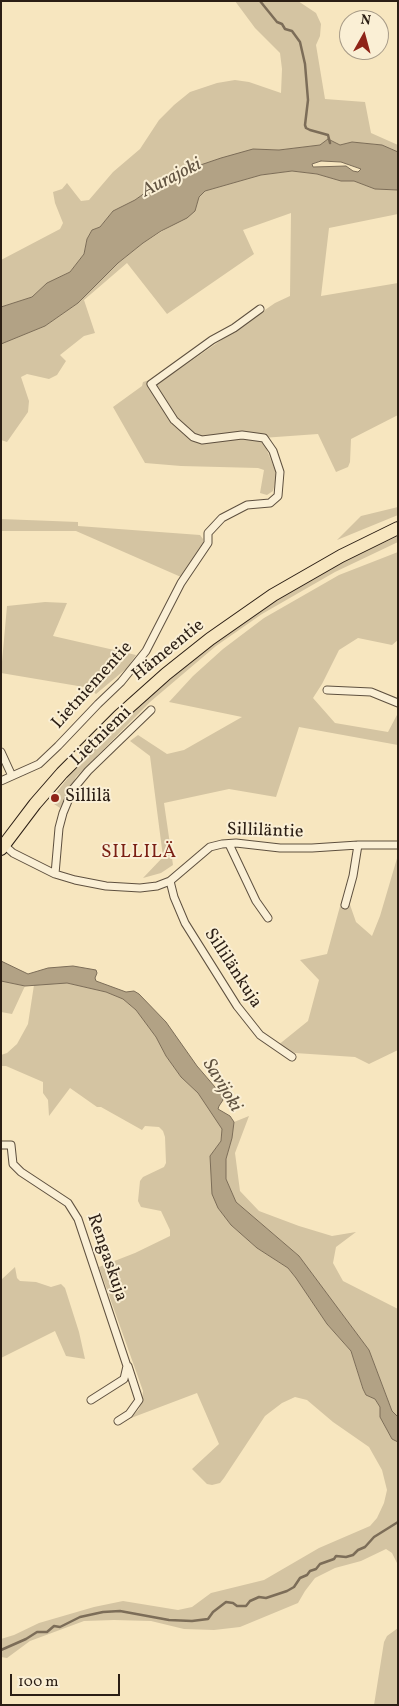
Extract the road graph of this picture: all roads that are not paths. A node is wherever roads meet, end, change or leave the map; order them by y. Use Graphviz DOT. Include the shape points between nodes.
graph roads {
  1 [pos="260,309"];
  2 [pos="398,528"];
  3 [pos="327,690"];
  4 [pos="398,704"];
  5 [pos="151,710"];
  6 [pos="1,752"];
  7 [pos="12,776"];
  8 [pos="1,781"];
  9 [pos="229,844"];
  10 [pos="358,845"];
  11 [pos="398,845"];
  12 [pos="2,846"];
  13 [pos="56,874"];
  14 [pos="170,880"];
  15 [pos="345,905"];
  16 [pos="268,918"];
  17 [pos="292,1057"];
  18 [pos="1,1145"];
  19 [pos="127,1366"];
  20 [pos="91,1400"];
  21 [pos="118,1422"];
  1 -- 7 [label="street, Lietniementie" via="151,384 174,420 193,437 202,440 242,435 264,438 273,451 280,472 278,496 270,503 239,508 208,532 208,543 181,583 146,651 121,682 39,764"];
  2 -- 12 [label="highway, Hämeentie" via="273,595 166,674 62,773"];
  3 -- 4 [label="street" via="371,692"];
  5 -- 13 [label="street, Lietniemi" via="88,771 73,790 62,813"];
  6 -- 7 [label="street"];
  7 -- 8 [label="street, Lietniementie"];
  9 -- 10 [label="street, Silliläntie" via="280,848"];
  9 -- 14 [label="street, Silliläntie" via="210,847"];
  9 -- 16 [label="street"];
  10 -- 11 [label="street, Silliläntie"];
  10 -- 15 [label="street"];
  12 -- 13 [label="street, Silliläntie"];
  13 -- 14 [label="street, Silliläntie" via="124,888 157,886"];
  14 -- 17 [label="street, Sillilänkuja" via="185,923 237,1006 260,1035"];
  18 -- 19 [label="street, Rengaskuja" via="11,1145 13,1164 21,1172 73,1209"];
  19 -- 20 [label="street" via="124,1379"];
  19 -- 21 [label="street" via="139,1400"];
}
